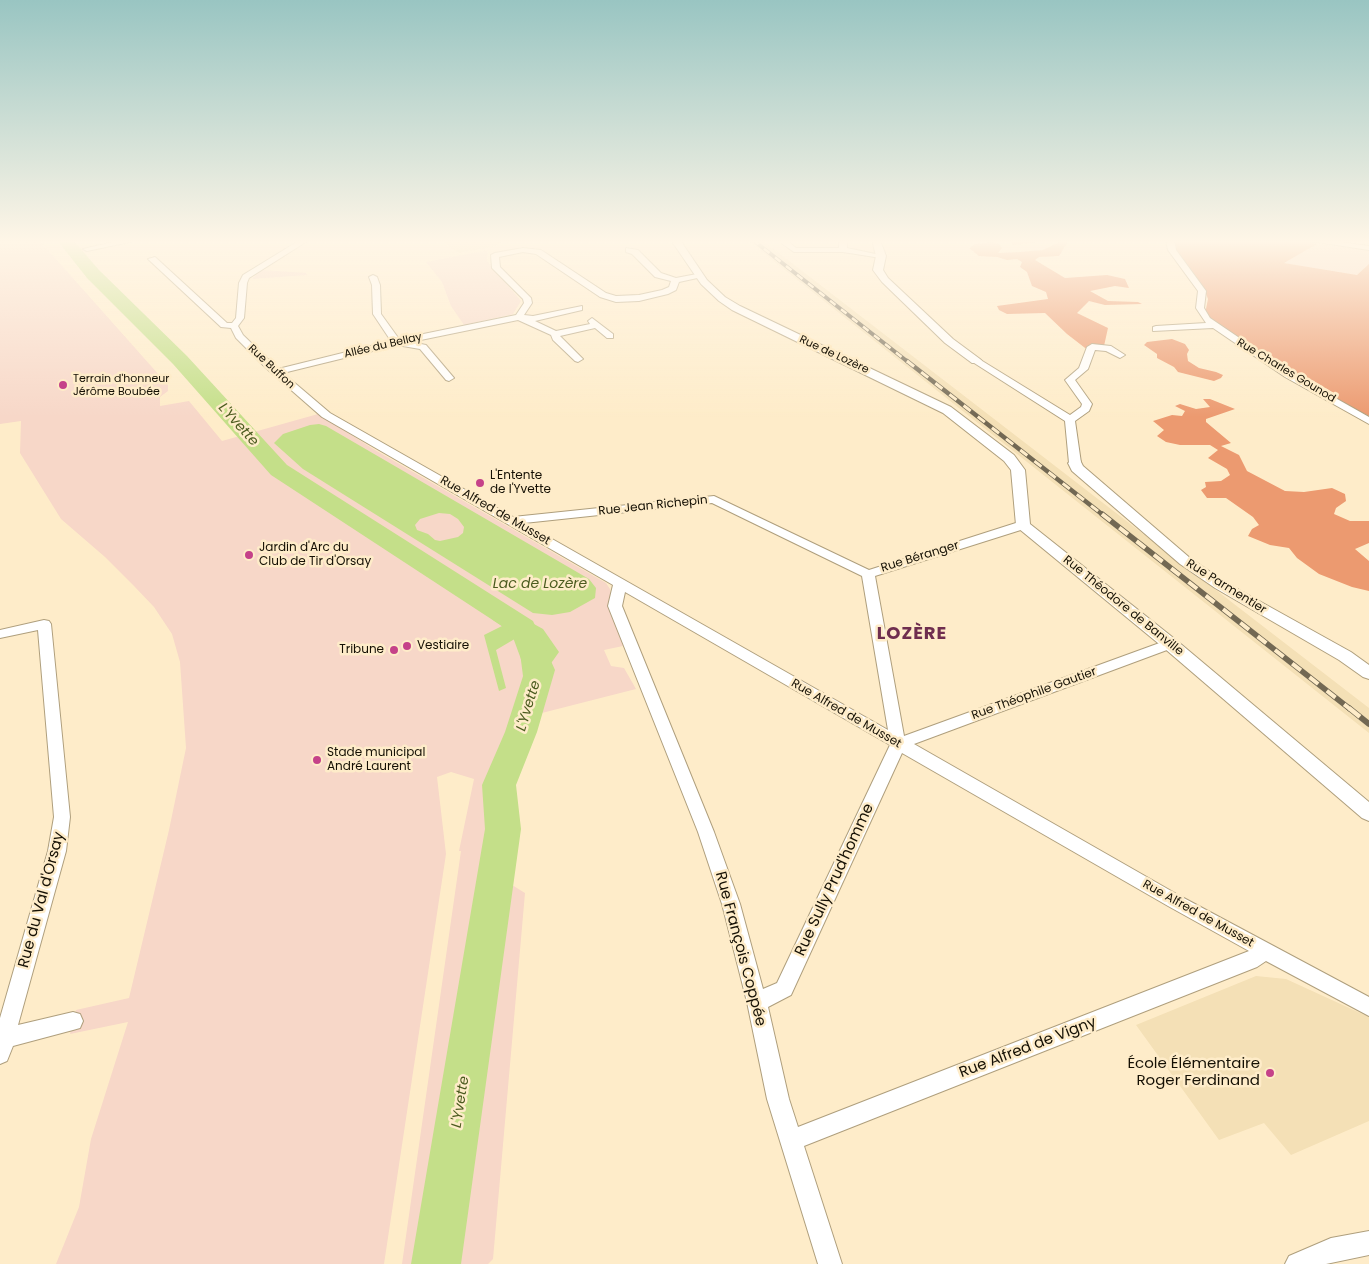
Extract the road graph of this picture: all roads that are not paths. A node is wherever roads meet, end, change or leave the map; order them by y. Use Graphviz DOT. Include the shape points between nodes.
graph roads {
  1 [pos="196,299"];
  2 [pos="242,299"];
  3 [pos="376,299"];
  4 [pos="527,299"];
  5 [pos="722,299"];
  6 [pos="905,299"];
  7 [pos="1202,299"];
  8 [pos="579,308"];
  9 [pos="519,317"];
  10 [pos="1214,325"];
  11 [pos="234,326"];
  12 [pos="1156,329"];
  13 [pos="555,334"];
  14 [pos="610,336"];
  15 [pos="397,342"];
  16 [pos="1120,355"];
  17 [pos="578,359"];
  18 [pos="976,361"];
  19 [pos="276,372"];
  20 [pos="448,378"];
  21 [pos="326,415"];
  22 [pos="1070,420"];
  23 [pos="1369,421"];
  24 [pos="1075,463"];
  25 [pos="511,521"];
  26 [pos="1023,525"];
  27 [pos="868,574"];
  28 [pos="620,584"];
  29 [pos="0,634"];
  30 [pos="1170,644"];
  31 [pos="1369,673"];
  32 [pos="898,744"];
  33 [pos="1369,813"];
  34 [pos="1265,951"];
  35 [pos="757,1002"];
  36 [pos="1369,1007"];
  37 [pos="73,1021"];
  38 [pos="1,1044"];
  39 [pos="790,1142"];
  40 [pos="1369,1243"];
  41 [pos="830,1264"];
  42 [pos="1297,1264"];
  1 -- 11 [label="street, Rue Buffon" via="224,325"];
  2 -- 11 [label="street" via="240,318"];
  3 -- 15 [label="street" via="377,314"];
  4 -- 9 [label="street"];
  5 -- 26 [label="street, Rue de Lozère" via="962,420 1016,465"];
  6 -- 18 [label="street" via="949,341"];
  7 -- 10 [label="street, Rue Charles Gounod" via="1201,313"];
  8 -- 9 [label="street, Allée du Bellay" via="534,318"];
  9 -- 13 [label="street"];
  9 -- 15 [label="street, Allée du Bellay"];
  10 -- 12 [label="street"];
  10 -- 23 [label="street, Rue Charles Gounod" via="1288,375"];
  11 -- 19 [label="street, Rue Buffon" via="239,336"];
  13 -- 14 [label="street" via="594,323"];
  13 -- 17 [label="street"];
  15 -- 19 [label="street, Allée du Bellay"];
  15 -- 20 [label="street" via="423,347"];
  16 -- 22 [label="street" via="1108,348 1092,347 1083,369 1070,380 1087,404"];
  18 -- 22 [label="street"];
  19 -- 21 [label="street, Rue Buffon"];
  21 -- 25 [label="street, Rue Alfred de Musset"];
  22 -- 24 [label="street"];
  24 -- 31 [label="street, Rue Parmentier" via="1186,561 1220,585"];
  25 -- 27 [label="street, Rue Jean Richepin" via="714,500"];
  25 -- 28 [label="street, Rue Alfred de Musset"];
  26 -- 27 [label="street, Rue Béranger"];
  26 -- 30 [label="street, Rue Théodore de Banville"];
  27 -- 32 [label="street, Rue Béranger"];
  28 -- 32 [label="street, Rue Alfred de Musset"];
  28 -- 35 [label="street, Rue François Coppée" via="615,606 706,832 731,904"];
  29 -- 38 [label="street, Rue du Val d'Orsay" via="44,624 62,817 58,851"];
  30 -- 32 [label="street, Rue Théophile Gautier"];
  30 -- 33 [label="street, Rue Théodore de Banville"];
  32 -- 34 [label="street, Rue Alfred de Musset"];
  32 -- 35 [label="street, Rue Sully Prud'homme" via="784,989"];
  34 -- 36 [label="street, Rue Alfred de Musset"];
  34 -- 39 [label="street, Rue Alfred de Vigny" via="1250,961"];
  35 -- 39 [label="street, Rue François Coppée"];
  37 -- 38 [label="street"];
  39 -- 41 [label="street, Rue François Coppée"];
  40 -- 42 [label="street" via="1330,1250"];
}
